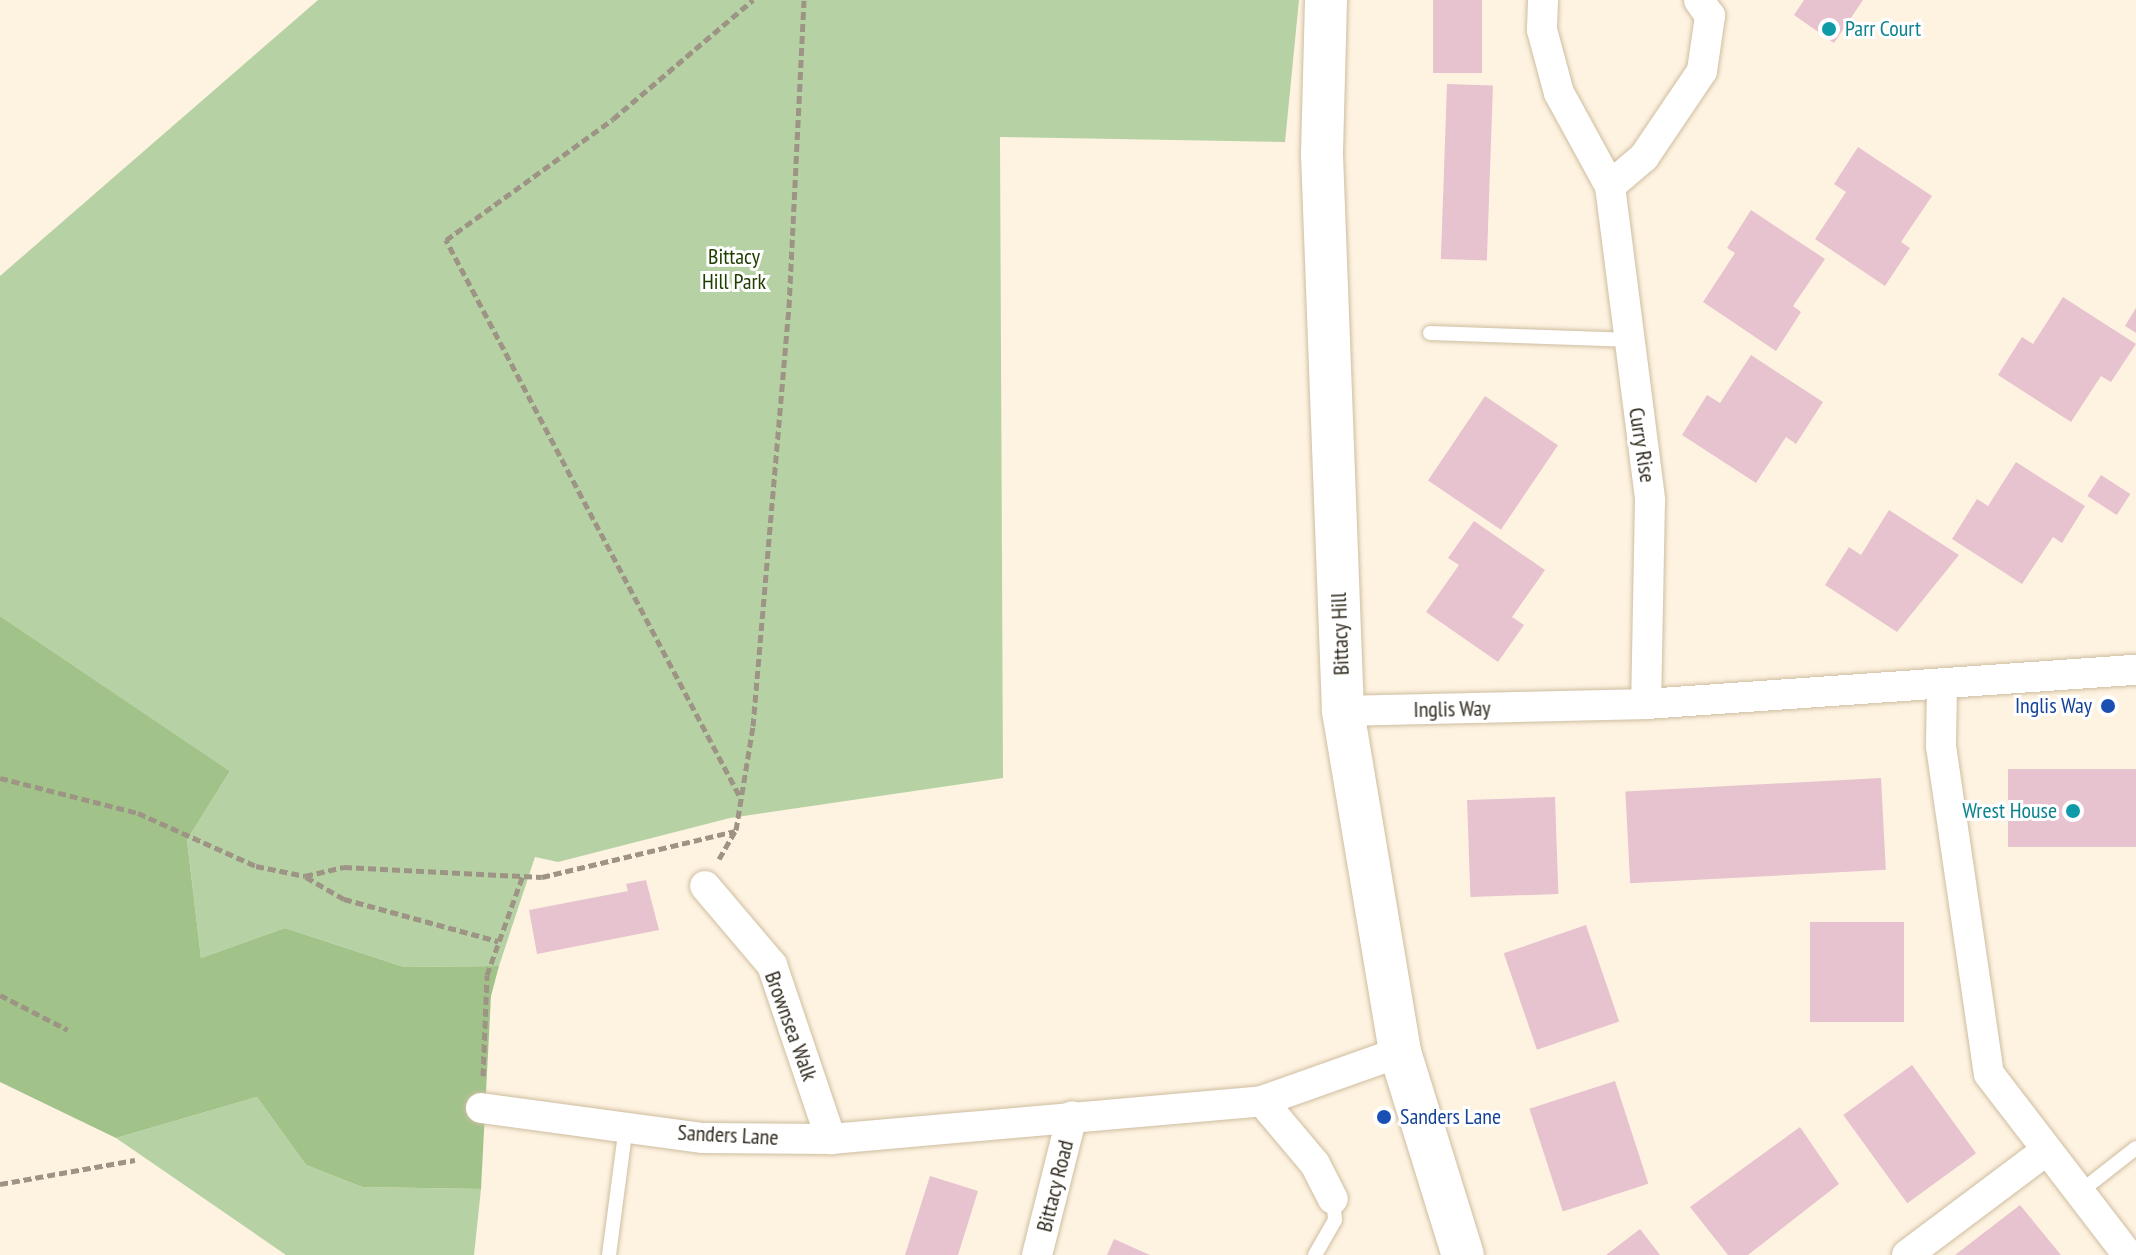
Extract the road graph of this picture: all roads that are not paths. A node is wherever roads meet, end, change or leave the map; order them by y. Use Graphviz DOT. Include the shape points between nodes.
graph roads {
  1 [pos="1326,0"];
  2 [pos="1543,0"];
  3 [pos="1699,0"];
  4 [pos="1610,186"];
  5 [pos="1430,333"];
  6 [pos="1626,340"];
  7 [pos="2136,670"];
  8 [pos="1942,686"];
  9 [pos="1646,704"];
  10 [pos="1343,711"];
  11 [pos="705,886"];
  12 [pos="1400,1052"];
  13 [pos="1262,1101"];
  14 [pos="481,1108"];
  15 [pos="1072,1116"];
  16 [pos="626,1126"];
  17 [pos="831,1139"];
  18 [pos="2136,1148"];
  19 [pos="2047,1150"];
  20 [pos="2080,1192"];
  21 [pos="1333,1199"];
  22 [pos="609,1255"];
  23 [pos="1037,1255"];
  24 [pos="1315,1255"];
  25 [pos="1463,1255"];
  26 [pos="1907,1255"];
  27 [pos="2128,1255"];
  1 -- 10 [label="main road, Bittacy Hill" via="1322,155"];
  2 -- 4 [label="street, Curry Rise" via="1542,30 1559,93"];
  3 -- 4 [label="street" via="1710,16 1702,71 1644,157"];
  4 -- 6 [label="street, Curry Rise"];
  5 -- 6 [label="lane"];
  6 -- 9 [label="street, Curry Rise" via="1650,500"];
  7 -- 8 [label="street, Inglis Way"];
  8 -- 9 [label="street, Inglis Way"];
  8 -- 19 [label="street" via="1941,746 1989,1074"];
  9 -- 10 [label="street, Inglis Way"];
  10 -- 12 [label="main road, Bittacy Hill"];
  11 -- 17 [label="street, Brownsea Walk" via="772,965"];
  12 -- 13 [label="street, Sanders Lane"];
  12 -- 25 [label="main road, Bittacy Hill"];
  13 -- 15 [label="street, Sanders Lane"];
  13 -- 21 [label="street" via="1315,1164"];
  14 -- 16 [label="street, Sanders Lane"];
  15 -- 17 [label="street, Sanders Lane"];
  15 -- 23 [label="street, Bittacy Road"];
  16 -- 17 [label="street, Sanders Lane" via="703,1138"];
  16 -- 22 [label="lane"];
  18 -- 20 [label="lane"];
  19 -- 20 [label="street"];
  19 -- 26 [label="street"];
  20 -- 27 [label="street"];
  21 -- 24 [label="lane" via="1335,1220"];
}
